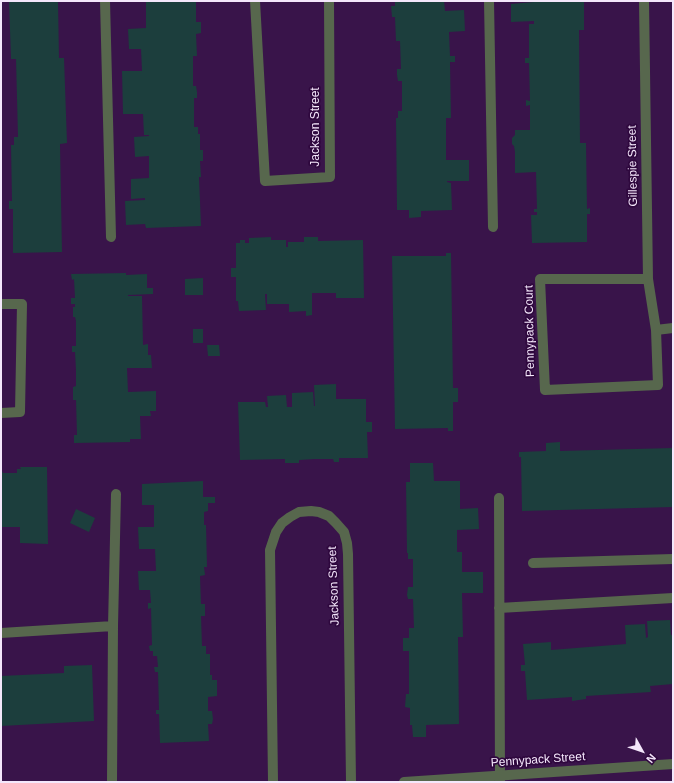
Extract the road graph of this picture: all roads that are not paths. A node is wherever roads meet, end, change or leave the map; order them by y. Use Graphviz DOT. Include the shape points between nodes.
graph roads {
  1 [pos="105,1"];
  2 [pos="255,1"];
  3 [pos="329,1"];
  4 [pos="489,1"];
  5 [pos="644,1"];
  6 [pos="493,227"];
  7 [pos="111,237"];
  8 [pos="648,279"];
  9 [pos="1,304"];
  10 [pos="673,328"];
  11 [pos="656,330"];
  12 [pos="1,413"];
  13 [pos="116,494"];
  14 [pos="499,498"];
  15 [pos="673,559"];
  16 [pos="532,563"];
  17 [pos="673,598"];
  18 [pos="499,608"];
  19 [pos="113,626"];
  20 [pos="1,633"];
  21 [pos="673,764"];
  22 [pos="500,779"];
  23 [pos="112,782"];
  24 [pos="273,782"];
  25 [pos="351,782"];
  26 [pos="404,782"];
  1 -- 7 [label="street"];
  2 -- 3 [label="street, Jackson Street" via="265,181 330,177"];
  4 -- 6 [label="street"];
  5 -- 8 [label="street, Gillespie Street"];
  8 -- 11 [label="street, Gillespie Street"];
  8 -- 11 [label="street, Pennypack Court" via="540,279 545,390 658,386"];
  9 -- 12 [label="street" via="22,304 20,412"];
  10 -- 11 [label="street"];
  13 -- 19 [label="street"];
  14 -- 18 [label="street"];
  15 -- 16 [label="street"];
  17 -- 18 [label="street"];
  18 -- 22 [label="street"];
  19 -- 20 [label="street"];
  19 -- 23 [label="street"];
  21 -- 22 [label="street, Pennypack Street"];
  22 -- 26 [label="street, Pennypack Street"];
  24 -- 25 [label="street, Jackson Street" via="270,550 282,524 299,512 311,511 329,516 344,532 348,554"];
}
